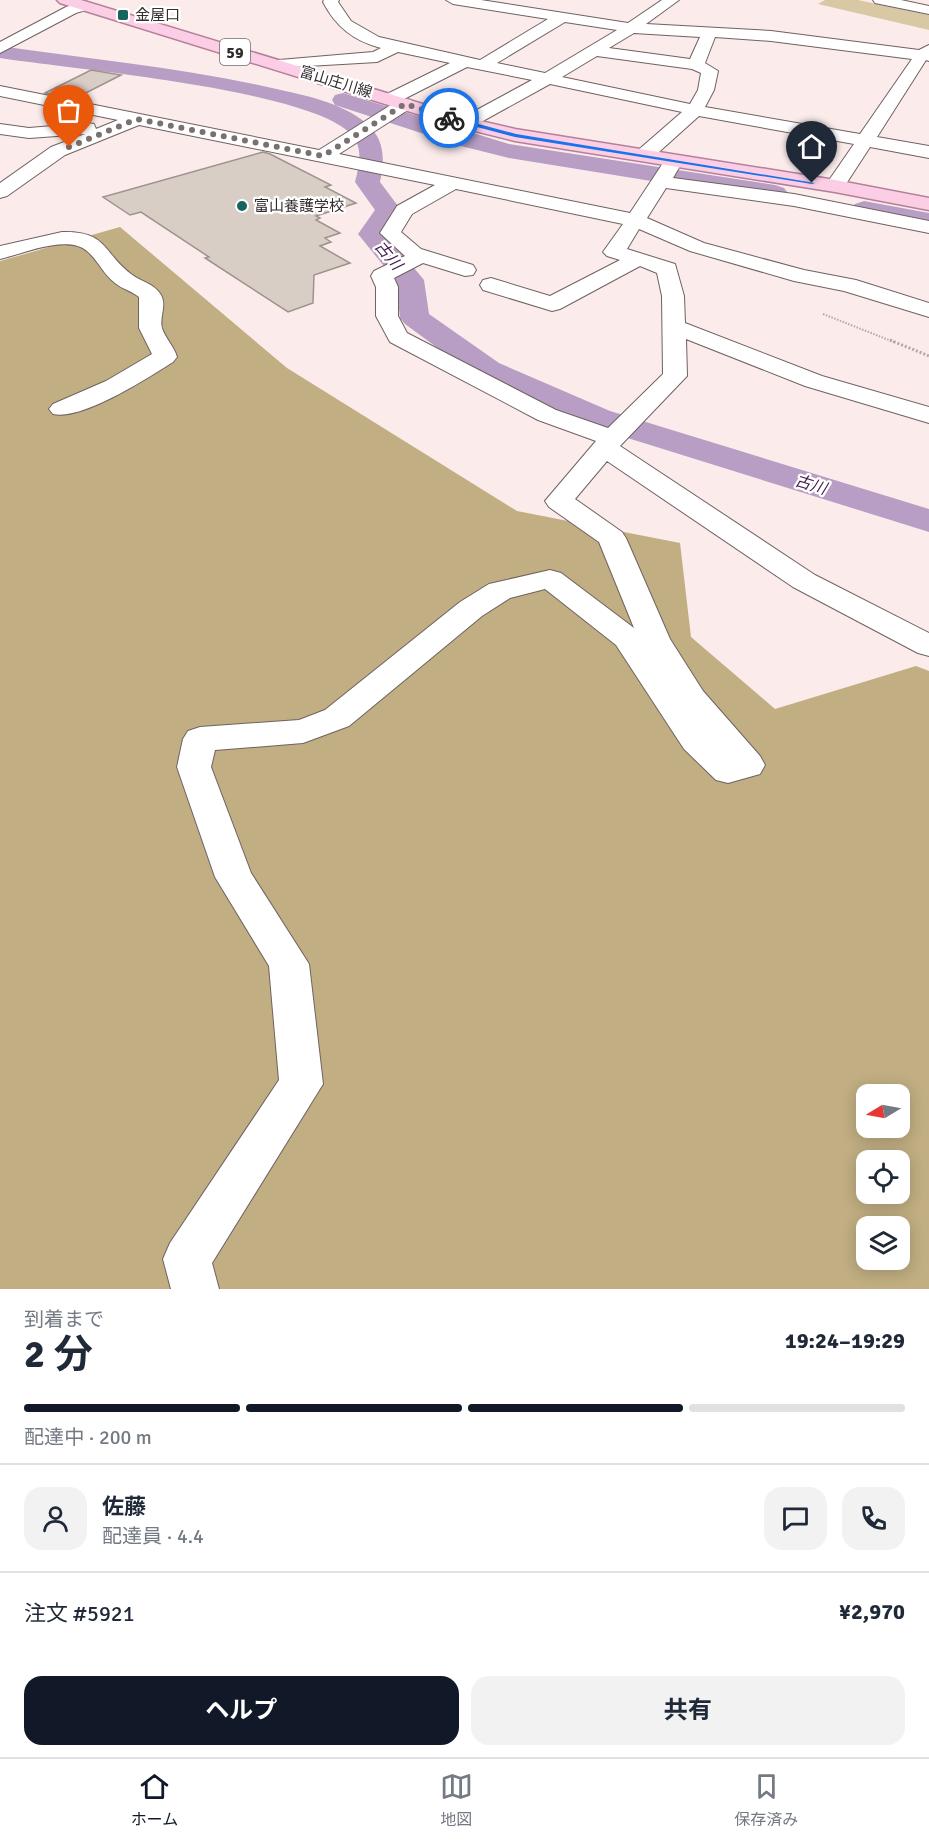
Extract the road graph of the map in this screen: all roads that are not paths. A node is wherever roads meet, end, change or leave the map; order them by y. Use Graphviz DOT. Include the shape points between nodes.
graph roads {
  1 [pos="65,0"];
  2 [pos="332,0"];
  3 [pos="453,0"];
  4 [pos="672,0"];
  5 [pos="880,0"];
  6 [pos="84,6"];
  7 [pos="929,10"];
  8 [pos="563,17"];
  9 [pos="633,28"];
  10 [pos="710,32"];
  11 [pos="5,45"];
  12 [pos="396,46"];
  13 [pos="596,51"];
  14 [pos="927,54"];
  15 [pos="476,62"];
  16 [pos="279,65"];
  17 [pos="696,65"];
  18 [pos="551,78"];
  19 [pos="0,91"];
  20 [pos="695,110"];
  21 [pos="382,116"];
  22 [pos="129,122"];
  23 [pos="466,123"];
  24 [pos="0,129"];
  25 [pos="866,140"];
  26 [pos="929,152"];
  27 [pos="323,156"];
  28 [pos="643,156"];
  29 [pos="667,173"];
  30 [pos="453,183"];
  31 [pos="835,186"];
  32 [pos="0,192"];
  33 [pos="929,204"];
  34 [pos="634,220"];
  35 [pos="929,226"];
  36 [pos="0,253"];
  37 [pos="417,258"];
  38 [pos="639,258"];
  39 [pos="465,270"];
  40 [pos="491,285"];
  41 [pos="929,310"];
  42 [pos="673,327"];
  43 [pos="62,409"];
  44 [pos="929,415"];
  45 [pos="616,435"];
  46 [pos="929,646"];
  47 [pos="195,1289"];
  1 -- 6 [label="main road, 富山庄川線 / 59"];
  2 -- 12 [label="street" via="340,21 348,28"];
  3 -- 8 [label="street"];
  4 -- 9 [label="street"];
  5 -- 7 [label="street"];
  6 -- 11 [label="street"];
  6 -- 16 [label="main road, 富山庄川線 / 59"];
  8 -- 9 [label="street"];
  8 -- 15 [label="street"];
  9 -- 10 [label="street"];
  9 -- 13 [label="street"];
  10 -- 14 [label="street"];
  10 -- 17 [label="street"];
  12 -- 15 [label="street"];
  12 -- 16 [label="street" via="376,57"];
  13 -- 17 [label="street"];
  13 -- 18 [label="street"];
  14 -- 25 [label="street"];
  15 -- 18 [label="street"];
  15 -- 21 [label="street"];
  16 -- 21 [label="main road, 富山庄川線 / 59"];
  17 -- 20 [label="street" via="710,71 706,90"];
  18 -- 20 [label="street"];
  18 -- 23 [label="street"];
  19 -- 22 [label="street"];
  20 -- 25 [label="street"];
  20 -- 28 [label="street"];
  21 -- 23 [label="main road, 富山庄川線 / 59"];
  21 -- 27 [label="street"];
  22 -- 24 [label="street" via="29,133"];
  22 -- 27 [label="street"];
  22 -- 32 [label="street" via="58,151"];
  23 -- 28 [label="main road, 富山庄川線 / 59"];
  25 -- 26 [label="street"];
  25 -- 31 [label="street"];
  27 -- 30 [label="street"];
  28 -- 29 [label="main road, 富山庄川線 / 59"];
  29 -- 31 [label="main road, 富山庄川線 / 59"];
  29 -- 34 [label="street"];
  29 -- 35 [label="street"];
  30 -- 34 [label="street"];
  30 -- 37 [label="street" via="404,210 390,232"];
  31 -- 33 [label="main road, 富山庄川線 / 59"];
  34 -- 38 [label="street" via="614,252"];
  34 -- 41 [label="street" via="698,247"];
  36 -- 43 [label="street" via="65,238 82,239 93,245 121,278 148,292 153,300 150,325 163,345 165,357 124,382"];
  37 -- 39 [label="street"];
  37 -- 45 [label="street" via="382,276 387,287 387,316 398,337 548,416"];
  38 -- 40 [label="street" via="552,304"];
  38 -- 42 [label="street" via="667,269 673,296"];
  42 -- 44 [label="street" via="806,379"];
  42 -- 45 [label="street" via="675,376"];
  45 -- 46 [label="street" via="804,581"];
  45 -- 47 [label="street" via="559,501 612,538 654,639 691,699 748,765 728,771 696,741 627,638 550,579 500,591 471,609 337,718 303,731 200,739 194,767 234,877 289,964 301,1084 187,1259"];
}
